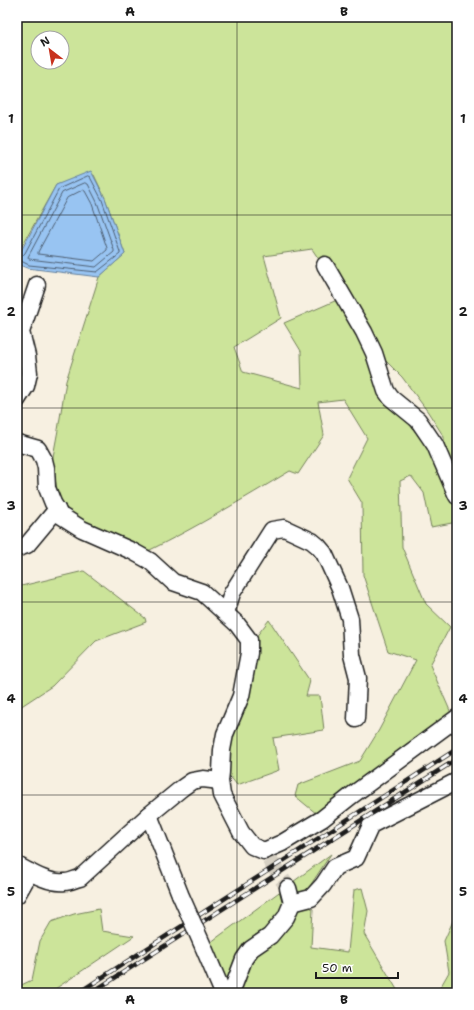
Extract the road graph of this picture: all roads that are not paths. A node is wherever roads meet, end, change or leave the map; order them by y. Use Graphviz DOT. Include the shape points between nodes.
graph roads {
  1 [pos="325,265"];
  2 [pos="37,285"];
  3 [pos="17,400"];
  4 [pos="17,443"];
  5 [pos="457,496"];
  6 [pos="57,509"];
  7 [pos="17,547"];
  8 [pos="226,613"];
  9 [pos="457,718"];
  10 [pos="356,719"];
  11 [pos="220,781"];
  12 [pos="457,781"];
  13 [pos="149,814"];
  14 [pos="24,869"];
  15 [pos="17,895"];
  16 [pos="223,993"];
  17 [pos="231,993"];
  1 -- 5 [label="street" via="364,332 374,353 386,391 418,420 435,445"];
  2 -- 3 [label="street" via="21,332 28,373 26,386"];
  4 -- 6 [label="street" via="38,449 46,468 47,488"];
  6 -- 7 [label="street" via="27,545"];
  6 -- 8 [label="street" via="60,515 82,529 150,561 173,582 202,592"];
  8 -- 10 [label="street" via="232,593 272,530 284,528 312,541 324,553 340,588 350,619 352,655 358,678"];
  8 -- 11 [label="street" via="248,640 249,654 241,696 225,734"];
  9 -- 11 [label="street" via="322,819 266,855 252,846 241,832 222,795"];
  11 -- 13 [label="street" via="192,781"];
  12 -- 17 [label="street" via="371,826 356,858 335,867 311,898 290,895 286,916 270,936 251,949 244,959"];
  13 -- 14 [label="street" via="80,878 54,882"];
  13 -- 16 [label="street, bridge"];
  14 -- 15 [label="street"];
}
